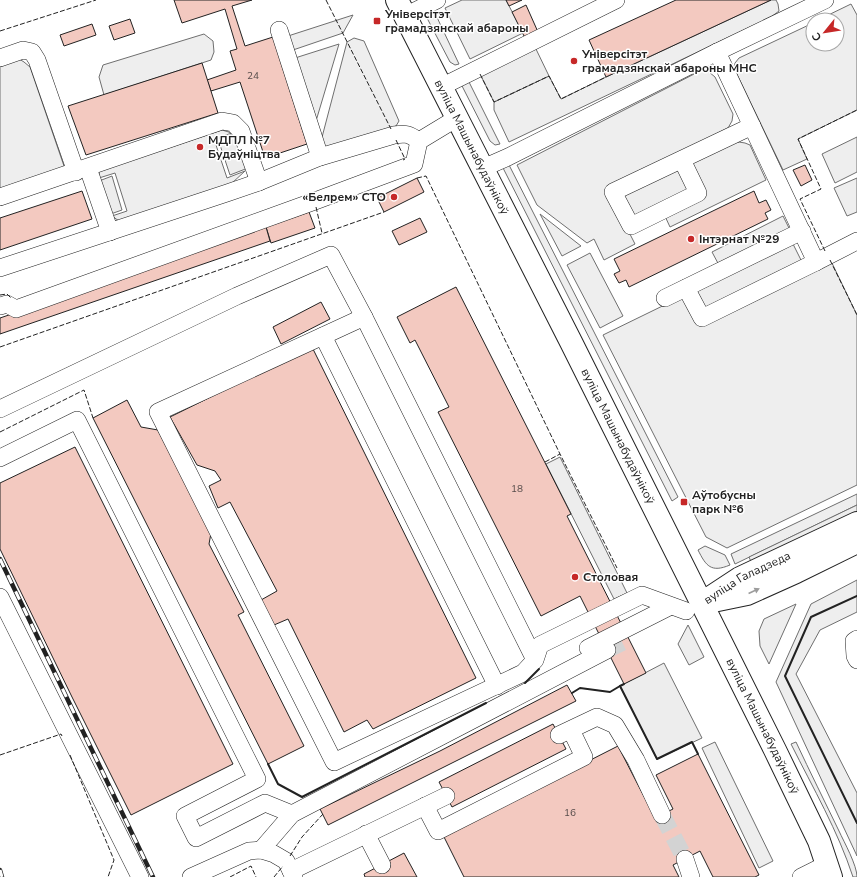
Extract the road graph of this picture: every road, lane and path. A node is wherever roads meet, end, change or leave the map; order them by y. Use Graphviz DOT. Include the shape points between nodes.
graph roads {
  1 [pos="437,0"];
  2 [pos="616,0"];
  3 [pos="825,0"];
  4 [pos="401,8"];
  5 [pos="279,30"];
  6 [pos="717,52"];
  7 [pos="0,58"];
  8 [pos="441,87"];
  9 [pos="457,118"];
  10 [pos="752,126"];
  11 [pos="419,141"];
  12 [pos="320,157"];
  13 [pos="682,160"];
  14 [pos="483,168"];
  15 [pos="82,170"];
  16 [pos="259,182"];
  17 [pos="0,197"];
  18 [pos="802,231"];
  19 [pos="110,232"];
  20 [pos="857,241"];
  21 [pos="816,262"];
  22 [pos="0,268"];
  23 [pos="686,288"];
  24 [pos="665,298"];
  25 [pos="0,306"];
  26 [pos="364,317"];
  27 [pos="323,336"];
  28 [pos="0,409"];
  29 [pos="0,458"];
  30 [pos="857,523"];
  31 [pos="857,542"];
  32 [pos="0,597"];
  33 [pos="686,607"];
  34 [pos="629,639"];
  35 [pos="857,639"];
  36 [pos="607,650"];
  37 [pos="535,660"];
  38 [pos="857,660"];
  39 [pos="497,686"];
  40 [pos="535,687"];
  41 [pos="446,796"];
  42 [pos="425,806"];
  43 [pos="292,814"];
  44 [pos="662,814"];
  45 [pos="366,834"];
  46 [pos="261,850"];
  47 [pos="685,859"];
  48 [pos="382,865"];
  49 [pos="829,870"];
  50 [pos="293,874"];
  51 [pos="140,877"];
  52 [pos="191,877"];
  53 [pos="691,877"];
  54 [pos="801,877"];
  1 -- 4 [label="lane"];
  2 -- 8 [label="lane"];
  3 -- 6 [label="lane"];
  4 -- 8 [label="main road, вуліца Машынабудаўнікоў"];
  5 -- 12 [label="lane"];
  6 -- 10 [label="lane"];
  6 -- 14 [label="lane"];
  7 -- 15 [label="lane" via="24,50 32,52"];
  8 -- 9 [label="main road, вуліца Машынабудаўнікоў"];
  9 -- 11 [label="lane"];
  9 -- 14 [label="main road, вуліца Машынабудаўнікоў"];
  10 -- 13 [label="lane"];
  10 -- 18 [label="lane"];
  11 -- 12 [label="lane" via="410,134 394,135"];
  11 -- 25 [label="lane" via="414,164 16,309 7,304"];
  12 -- 16 [label="lane"];
  13 -- 13 [label="lane" via="613,192 630,226 698,193"];
  14 -- 33 [label="main road, вуліца Машынабудаўнікоў"];
  15 -- 16 [label="lane" via="222,121 233,123 241,131"];
  15 -- 17 [label="lane"];
  15 -- 19 [label="lane"];
  16 -- 19 [label="lane"];
  18 -- 21 [label="lane"];
  18 -- 23 [label="lane"];
  19 -- 22 [label="lane"];
  20 -- 21 [label="lane"];
  21 -- 23 [label="lane" via="702,318"];
  23 -- 24 [label="lane"];
  26 -- 27 [label="lane"];
  26 -- 28 [label="lane" via="331,255 238,296"];
  26 -- 37 [label="lane"];
  27 -- 39 [label="lane"];
  27 -- 39 [label="lane" via="158,412 334,762"];
  29 -- 43 [label="lane" via="77,420 257,779 185,816 196,838 265,803"];
  30 -- 33 [label="main road, вуліца Галадзеда" via="740,578"];
  33 -- 31 [label="main road, вуліца Галадзеда, one-way" via="747,594"];
  32 -- 51 [label="lane"];
  33 -- 34 [label="lane"];
  33 -- 37 [label="lane" via="642,595 540,644"];
  33 -- 40 [label="lane" via="552,666"];
  33 -- 49 [label="main road, вуліца Машынабудаўнікоў" via="724,650 779,757 819,841"];
  35 -- 38 [label="lane" via="854,641"];
  36 -- 40 [label="lane"];
  37 -- 39 [label="lane" via="523,673"];
  40 -- 43 [label="lane"];
  41 -- 42 [label="lane"];
  42 -- 44 [label="lane" via="438,831 584,757 565,733 597,717 615,725 636,760"];
  42 -- 45 [label="lane"];
  43 -- 46 [label="lane"];
  45 -- 48 [label="lane"];
  45 -- 50 [label="lane"];
  46 -- 50 [label="lane" via="286,861"];
  46 -- 52 [label="lane" via="249,850"];
  47 -- 53 [label="lane"];
  49 -- 54 [label="lane"];
}
